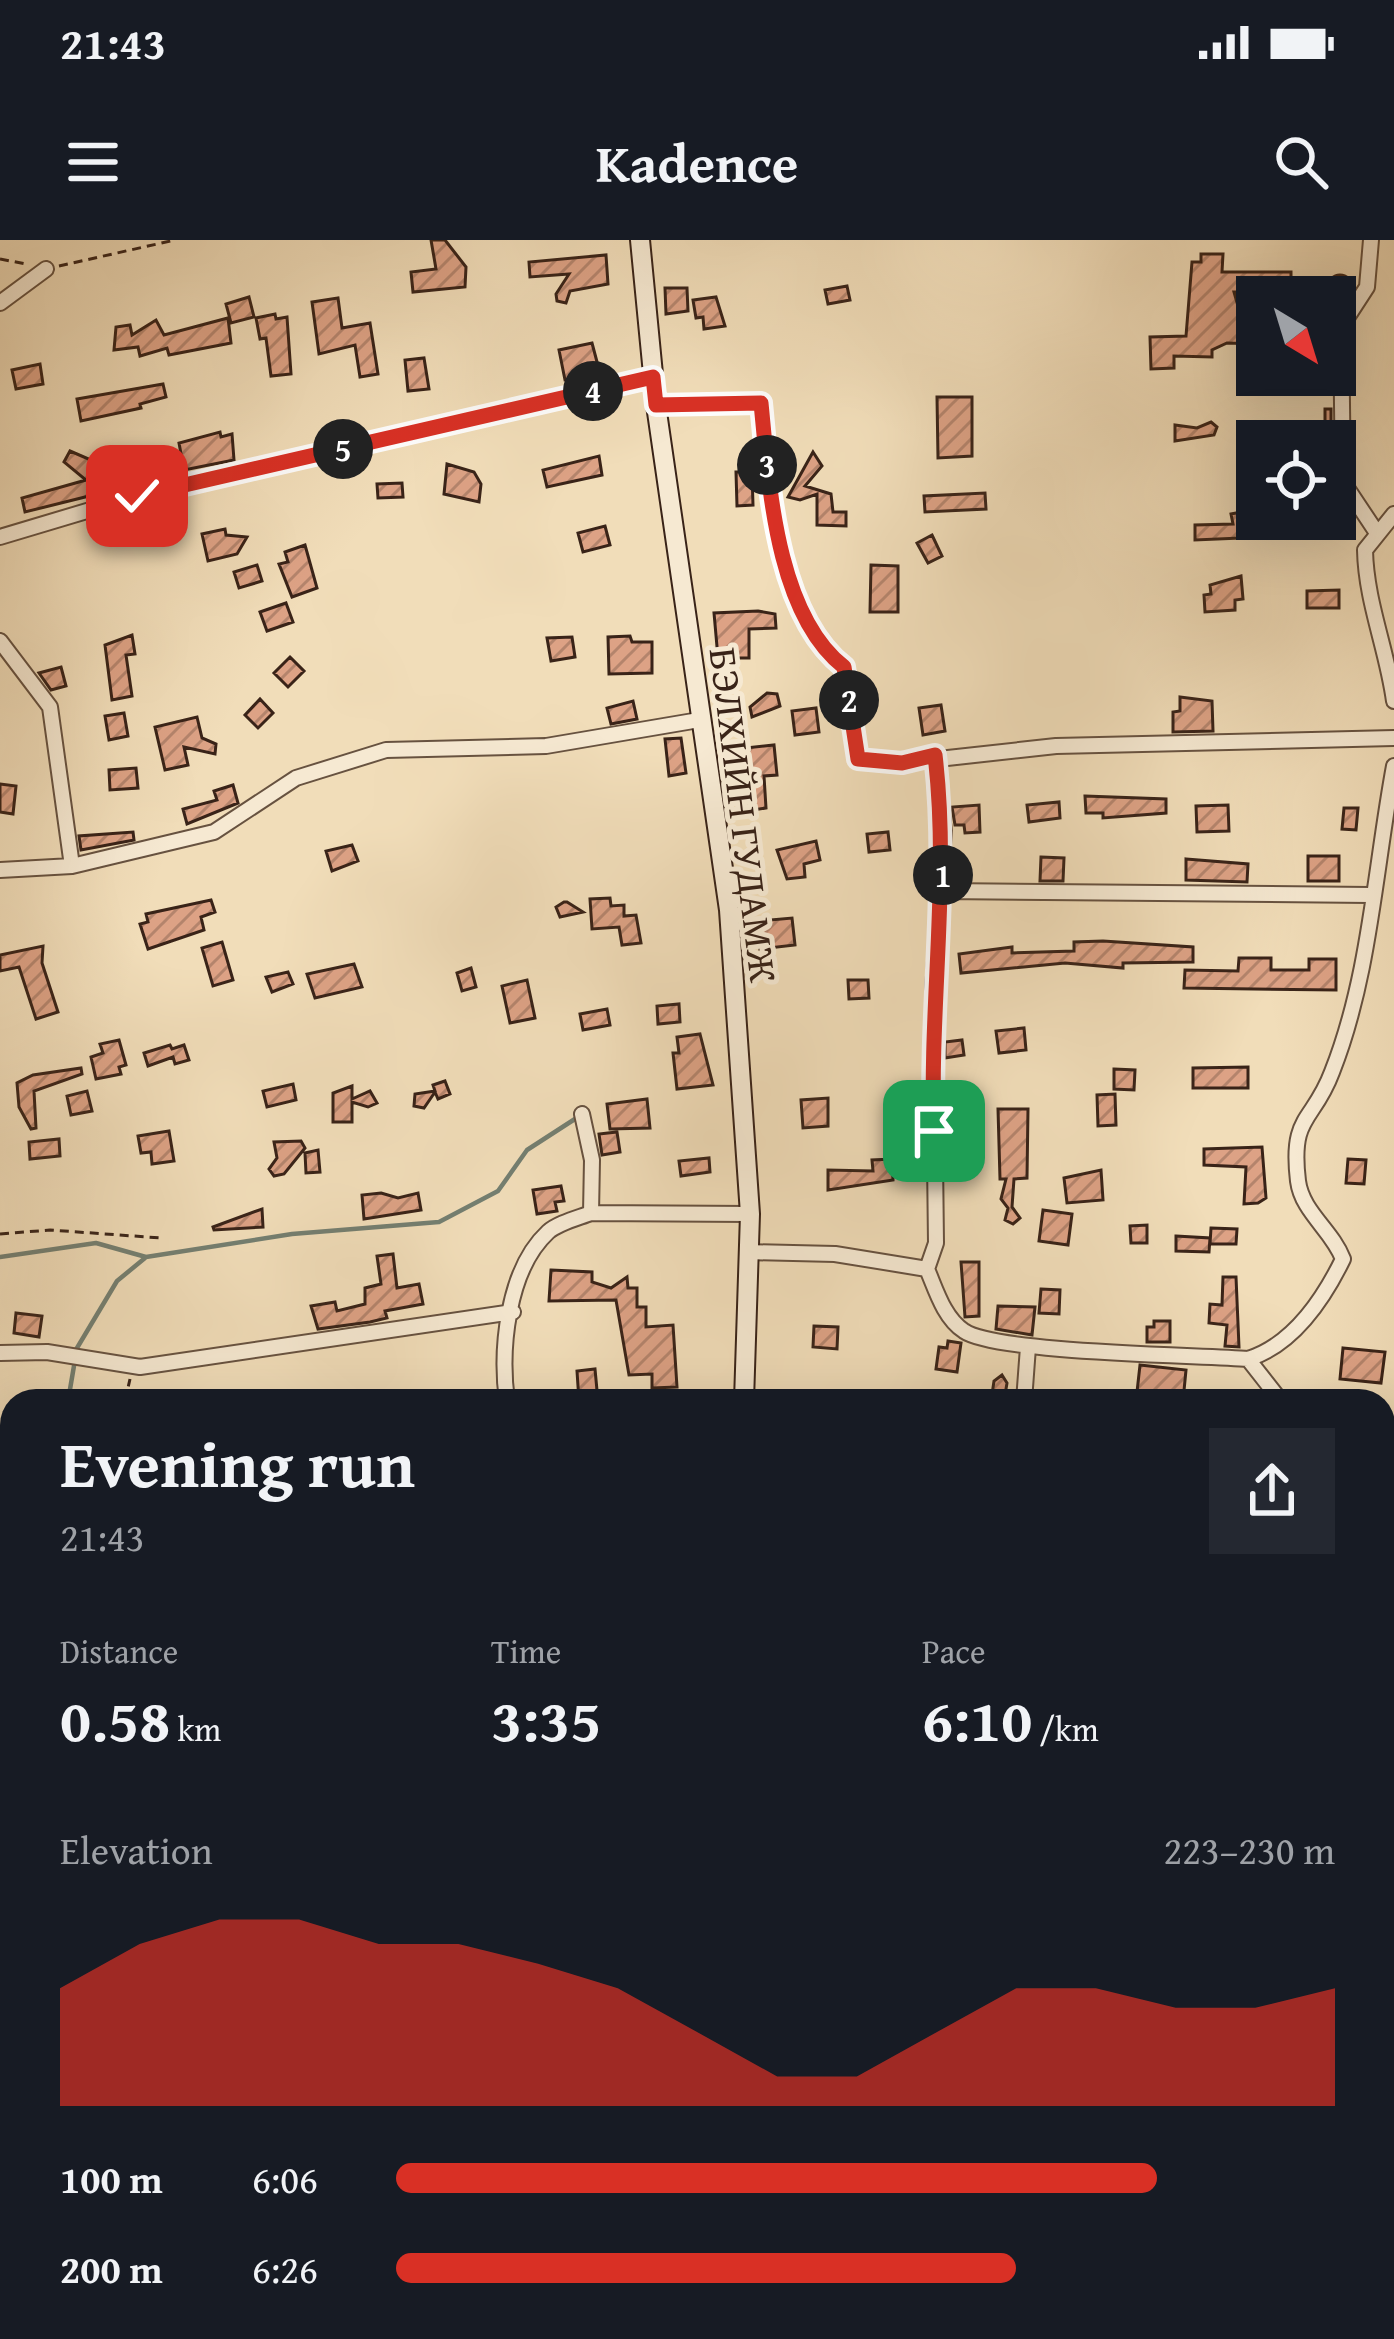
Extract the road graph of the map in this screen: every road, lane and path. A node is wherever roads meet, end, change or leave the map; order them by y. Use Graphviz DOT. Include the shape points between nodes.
graph roads {
  1 [pos="175,240"];
  2 [pos="640,240"];
  3 [pos="1371,240"];
  4 [pos="0,259"];
  5 [pos="46,268"];
  6 [pos="0,303"];
  7 [pos="653,377"];
  8 [pos="656,405"];
  9 [pos="1394,514"];
  10 [pos="1377,533"];
  11 [pos="0,536"];
  12 [pos="0,641"];
  13 [pos="1394,701"];
  14 [pos="699,720"];
  15 [pos="1394,738"];
  16 [pos="935,755"];
  17 [pos="1394,766"];
  18 [pos="72,866"];
  19 [pos="0,870"];
  20 [pos="943,892"];
  21 [pos="1370,895"];
  22 [pos="582,1114"];
  23 [pos="591,1213"];
  24 [pos="750,1214"];
  25 [pos="0,1234"];
  26 [pos="161,1238"];
  27 [pos="747,1252"];
  28 [pos="926,1269"];
  29 [pos="513,1312"];
  30 [pos="1028,1347"];
  31 [pos="0,1353"];
  32 [pos="1248,1359"];
  33 [pos="140,1367"];
  34 [pos="127,1389"];
  35 [pos="505,1389"];
  36 [pos="743,1389"];
  37 [pos="1025,1389"];
  38 [pos="1272,1389"];
  1 -- 5 [label="path"];
  2 -- 7 [label="main road, БЭЛХИЙН ГУДАМЖ"];
  3 -- 10 [label="street" via="1367,287 1341,327 1343,482"];
  4 -- 5 [label="path"];
  5 -- 6 [label="street"];
  7 -- 8 [label="main road, БЭЛХИЙН ГУДАМЖ"];
  7 -- 11 [label="street" via="137,496"];
  8 -- 14 [label="main road, БЭЛХИЙН ГУДАМЖ"];
  8 -- 16 [label="street" via="761,403 773,525 818,647 844,667 858,759 902,763"];
  9 -- 10 [label="street"];
  10 -- 13 [label="street" via="1365,550 1366,592 1385,640"];
  12 -- 18 [label="street" via="50,707"];
  14 -- 18 [label="street" via="546,746 386,749 296,778 214,832"];
  14 -- 24 [label="main road, БЭЛХИЙН ГУДАМЖ" via="729,910"];
  15 -- 16 [label="street"];
  16 -- 20 [label="street"];
  17 -- 21 [label="street"];
  18 -- 19 [label="street"];
  20 -- 21 [label="street"];
  20 -- 28 [label="street" via="933,990 936,1243"];
  21 -- 32 [label="street" via="1359,991 1296,1147 1299,1189 1343,1259 1325,1296 1273,1351"];
  22 -- 23 [label="street"];
  23 -- 24 [label="street"];
  23 -- 29 [label="street" via="550,1230 525,1263"];
  24 -- 27 [label="main road, БЭЛХИЙН ГУДАМЖ"];
  25 -- 26 [label="path"];
  27 -- 28 [label="street" via="836,1254"];
  27 -- 36 [label="main road, БЭЛХИЙН ГУДАМЖ"];
  28 -- 30 [label="street" via="966,1334"];
  29 -- 33 [label="street"];
  29 -- 35 [label="street" via="501,1359"];
  30 -- 32 [label="street"];
  30 -- 37 [label="street"];
  31 -- 33 [label="street"];
  32 -- 38 [label="street"];
  33 -- 34 [label="path"];
}
